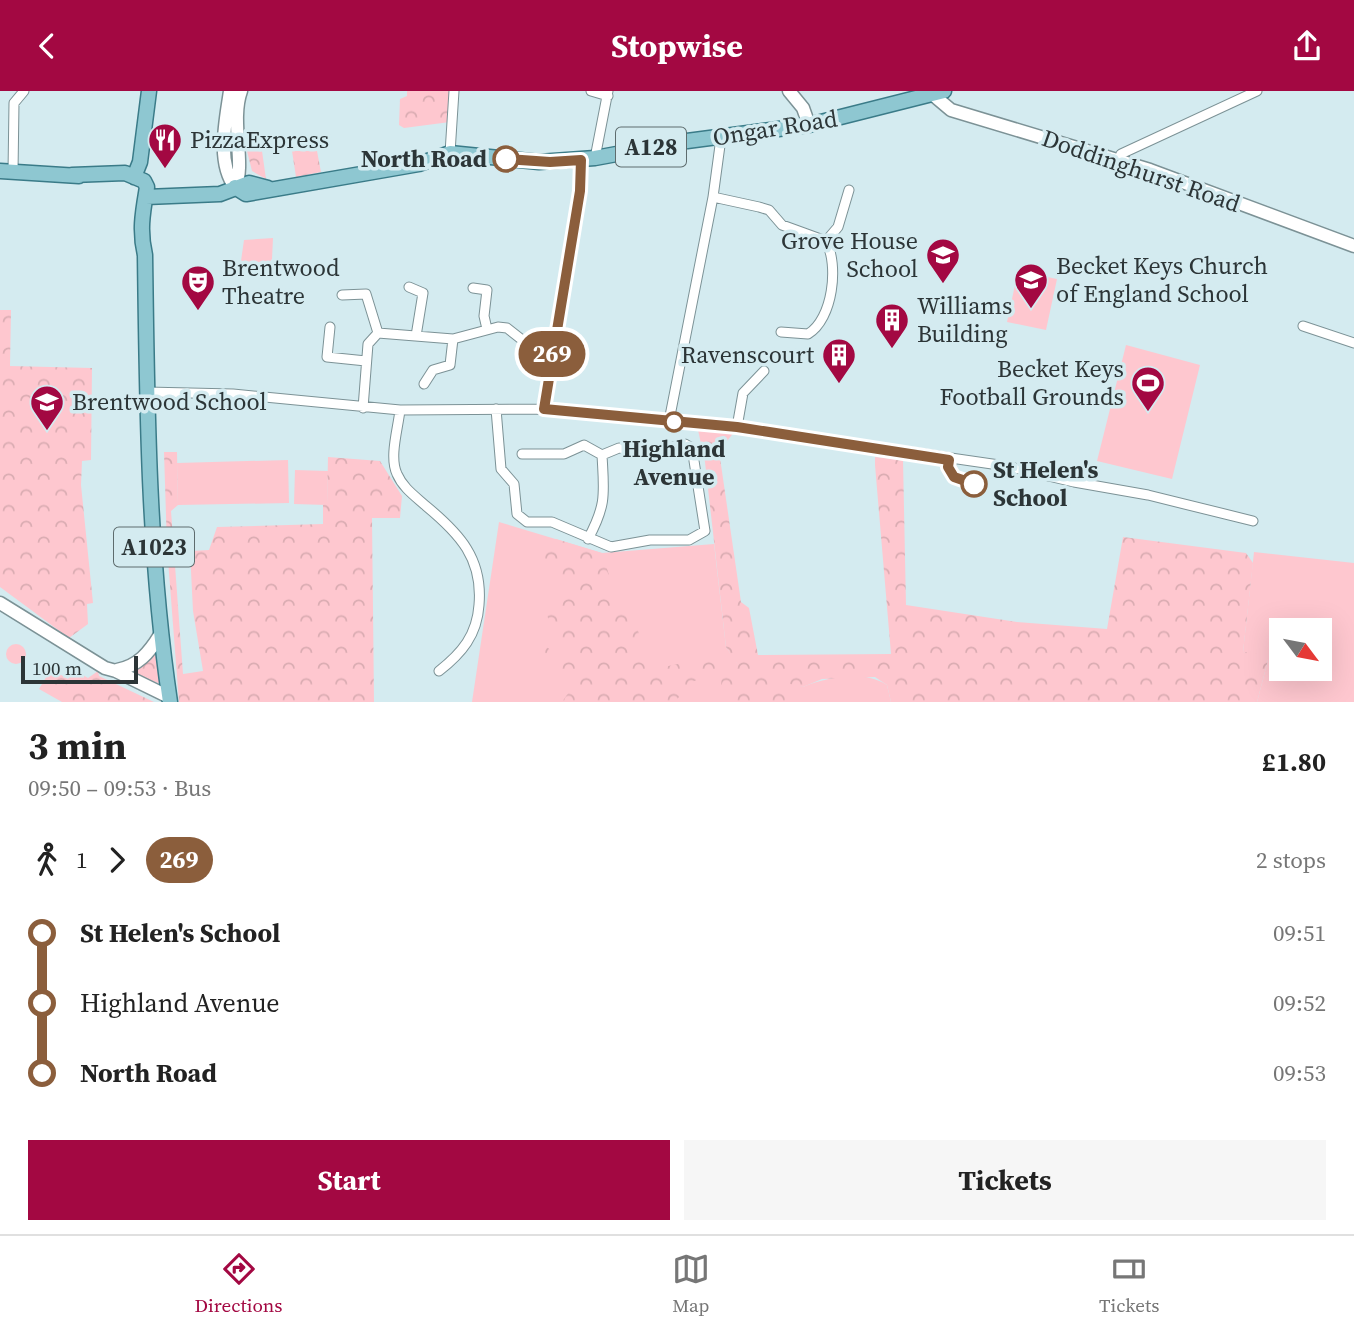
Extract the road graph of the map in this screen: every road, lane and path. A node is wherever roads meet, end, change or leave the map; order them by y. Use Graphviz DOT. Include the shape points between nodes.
graph roads {
  1 [pos="24,91"];
  2 [pos="149,91"];
  3 [pos="230,91"];
  4 [pos="241,91"];
  5 [pos="249,91"];
  6 [pos="454,91"];
  7 [pos="592,91"];
  8 [pos="789,91"];
  9 [pos="1257,91"];
  10 [pos="938,92"];
  11 [pos="608,94"];
  12 [pos="809,125"];
  13 [pos="721,138"];
  14 [pos="236,141"];
  15 [pos="450,153"];
  16 [pos="588,159"];
  17 [pos="1119,159"];
  18 [pos="6,171"];
  19 [pos="134,177"];
  20 [pos="235,187"];
  21 [pos="849,190"];
  22 [pos="713,197"];
  23 [pos="150,201"];
  24 [pos="826,241"];
  25 [pos="1354,246"];
  26 [pos="409,287"];
  27 [pos="474,288"];
  28 [pos="342,295"];
  29 [pos="1303,326"];
  30 [pos="330,327"];
  31 [pos="487,330"];
  32 [pos="781,332"];
  33 [pos="378,333"];
  34 [pos="416,336"];
  35 [pos="453,339"];
  36 [pos="521,339"];
  37 [pos="1354,343"];
  38 [pos="366,361"];
  39 [pos="764,371"];
  40 [pos="424,384"];
  41 [pos="148,391"];
  42 [pos="363,408"];
  43 [pos="496,409"];
  44 [pos="544,409"];
  45 [pos="400,410"];
  46 [pos="669,421"];
  47 [pos="737,427"];
  48 [pos="522,454"];
  49 [pos="601,455"];
  50 [pos="1253,521"];
  51 [pos="588,539"];
  52 [pos="0,603"];
  53 [pos="160,635"];
  54 [pos="116,671"];
  55 [pos="439,671"];
  56 [pos="170,700"];
  1 -- 18 [label="street" via="14,103"];
  2 -- 19 [label="main road"];
  3 -- 20 [label="street" via="225,150 228,178"];
  4 -- 14 [label="street"];
  5 -- 14 [label="street"];
  6 -- 15 [label="street"];
  7 -- 11 [label="street"];
  8 -- 12 [label="street"];
  9 -- 17 [label="street" via="1143,143"];
  10 -- 12 [label="main road, Ongar Road / A128"];
  10 -- 17 [label="street, Doddinghurst Road" via="951,110"];
  11 -- 16 [label="street"];
  12 -- 13 [label="main road, Ongar Road / A128"];
  13 -- 16 [label="main road, Ongar Road / A128"];
  13 -- 22 [label="street"];
  14 -- 20 [label="street" via="241,176"];
  15 -- 16 [label="main road, Ongar Road / A128" via="539,162"];
  15 -- 20 [label="main road, Ongar Road / A128" via="419,164 246,194"];
  16 -- 44 [label="street"];
  17 -- 25 [label="street, Doddinghurst Road"];
  18 -- 19 [label="main road" via="124,181"];
  19 -- 23 [label="main road"];
  20 -- 23 [label="main road, Ongar Road" via="220,194 158,191"];
  21 -- 24 [label="street" via="838,227"];
  22 -- 24 [label="street" via="760,207 782,225"];
  22 -- 46 [label="street"];
  23 -- 41 [label="main road, A1023" via="141,206"];
  24 -- 32 [label="street" via="833,260 824,319 808,334"];
  26 -- 34 [label="street" via="423,293"];
  27 -- 31 [label="street" via="487,290"];
  28 -- 33 [label="street" via="366,294"];
  29 -- 37 [label="street"];
  30 -- 38 [label="street" via="327,357"];
  31 -- 35 [label="street"];
  31 -- 36 [label="street" via="507,328"];
  33 -- 34 [label="street"];
  33 -- 38 [label="street" via="368,344"];
  34 -- 35 [label="street"];
  35 -- 40 [label="street" via="450,365 428,373"];
  38 -- 42 [label="street"];
  39 -- 47 [label="street" via="743,393"];
  41 -- 42 [label="street" via="233,394"];
  41 -- 53 [label="main road, A1023"];
  42 -- 45 [label="street"];
  43 -- 44 [label="street"];
  43 -- 45 [label="street"];
  43 -- 51 [label="street" via="501,469 514,484 516,514 527,522 552,522"];
  44 -- 46 [label="street"];
  45 -- 55 [label="street" via="397,473 407,490 452,530 480,575 479,609 471,637 461,654"];
  46 -- 47 [label="street"];
  47 -- 50 [label="street" via="1006,466"];
  48 -- 49 [label="street" via="564,454 584,445"];
  49 -- 51 [label="street" via="605,497 602,514"];
  49 -- 51 [label="street" via="620,449 650,453 685,444 692,448 705,531 689,540 611,547"];
  52 -- 54 [label="street"];
  53 -- 54 [label="street" via="142,660"];
  53 -- 56 [label="main road, A1023"];
  54 -- 56 [label="street"];
}
